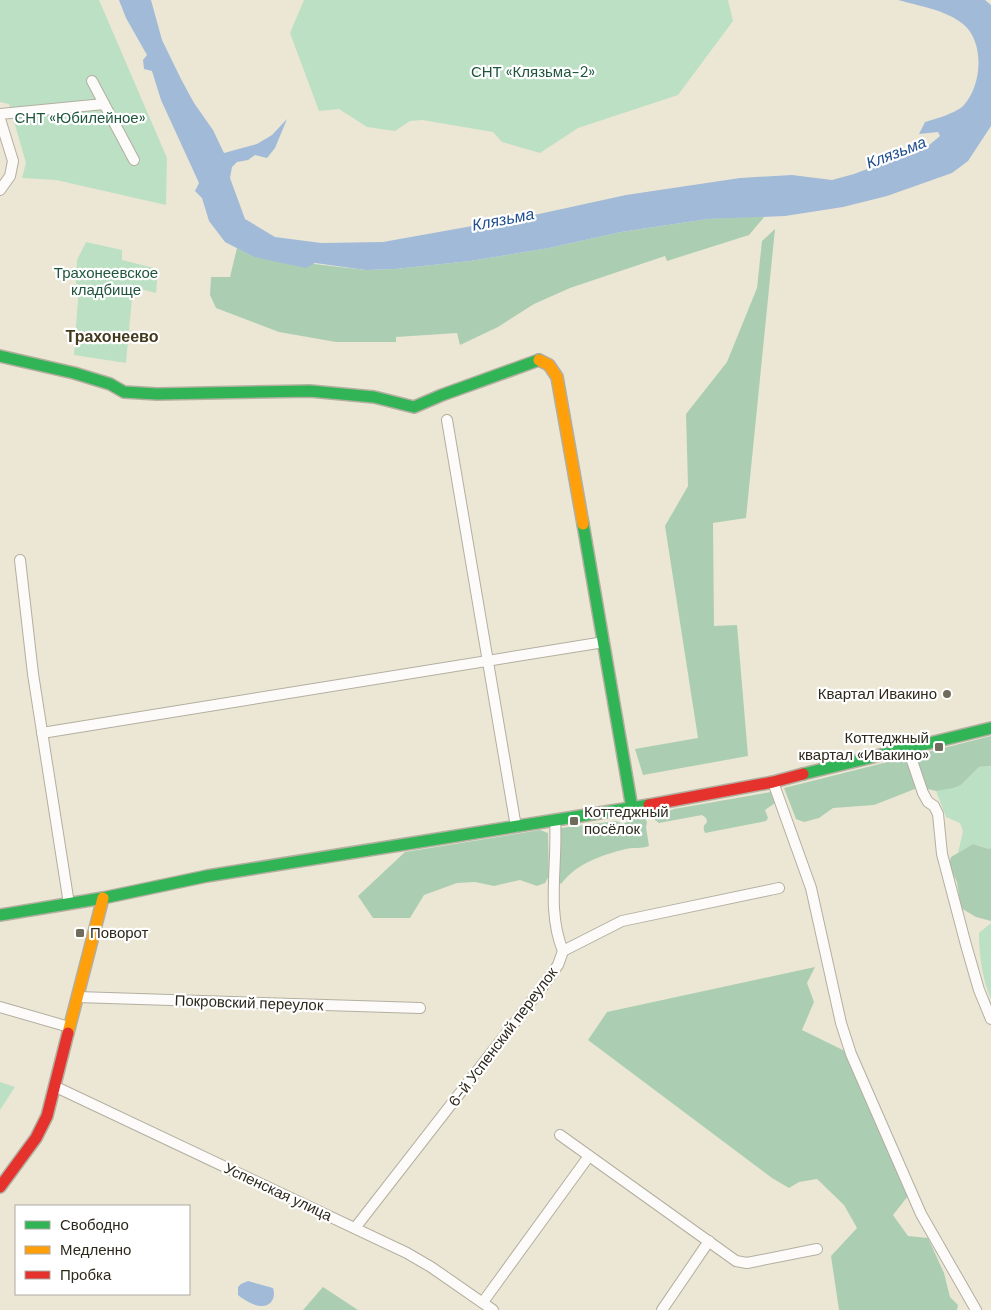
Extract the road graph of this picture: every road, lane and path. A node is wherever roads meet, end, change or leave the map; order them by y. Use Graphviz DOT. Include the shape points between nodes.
graph roads {
  1 [pos="92,81"];
  2 [pos="104,104"];
  3 [pos="0,114"];
  4 [pos="0,119"];
  5 [pos="134,160"];
  6 [pos="0,190"];
  7 [pos="0,356"];
  8 [pos="448,420"];
  9 [pos="20,560"];
  10 [pos="604,642"];
  11 [pos="488,661"];
  12 [pos="991,728"];
  13 [pos="42,733"];
  14 [pos="908,749"];
  15 [pos="773,782"];
  16 [pos="632,808"];
  17 [pos="555,820"];
  18 [pos="516,826"];
  19 [pos="779,888"];
  20 [pos="103,898"];
  21 [pos="69,904"];
  22 [pos="0,915"];
  23 [pos="563,951"];
  24 [pos="77,997"];
  25 [pos="0,1007"];
  26 [pos="420,1008"];
  27 [pos="991,1019"];
  28 [pos="70,1027"];
  29 [pos="56,1087"];
  30 [pos="560,1135"];
  31 [pos="588,1156"];
  32 [pos="0,1187"];
  33 [pos="355,1228"];
  34 [pos="709,1241"];
  35 [pos="817,1249"];
  36 [pos="483,1302"];
  37 [pos="493,1310"];
  38 [pos="662,1310"];
  39 [pos="976,1310"];
  1 -- 2 [label="street"];
  2 -- 3 [label="street"];
  2 -- 5 [label="street"];
  4 -- 6 [label="street" via="13,161 10,176"];
  7 -- 10 [label="street" via="74,373 110,384 124,392 310,391 374,397 414,407 537,359 548,363 557,377"];
  8 -- 11 [label="street"];
  9 -- 13 [label="street"];
  10 -- 11 [label="street"];
  10 -- 16 [label="street"];
  11 -- 13 [label="street"];
  11 -- 18 [label="street"];
  12 -- 14 [label="street"];
  13 -- 21 [label="street"];
  14 -- 15 [label="street"];
  14 -- 27 [label="street" via="923,793 938,814 945,863 969,954"];
  15 -- 16 [label="street"];
  15 -- 39 [label="street" via="810,888 851,1054 920,1214"];
  16 -- 17 [label="street"];
  17 -- 18 [label="street"];
  17 -- 23 [label="street" via="554,911"];
  18 -- 20 [label="street" via="207,876"];
  19 -- 23 [label="street, 6-й Успенский переулок" via="622,921"];
  20 -- 21 [label="street"];
  20 -- 24 [label="street"];
  21 -- 22 [label="street"];
  23 -- 33 [label="street, 6-й Успенский переулок" via="544,986"];
  24 -- 26 [label="street, Покровский переулок"];
  24 -- 28 [label="street"];
  25 -- 28 [label="street"];
  28 -- 29 [label="street"];
  29 -- 32 [label="street" via="42,1127"];
  29 -- 33 [label="street, Успенская улица"];
  30 -- 31 [label="street"];
  31 -- 34 [label="street"];
  31 -- 36 [label="street"];
  33 -- 36 [label="street, Успенская улица" via="431,1267"];
  34 -- 35 [label="street" via="736,1261 747,1264"];
  34 -- 38 [label="street"];
  36 -- 37 [label="street, Успенская улица"];
}
